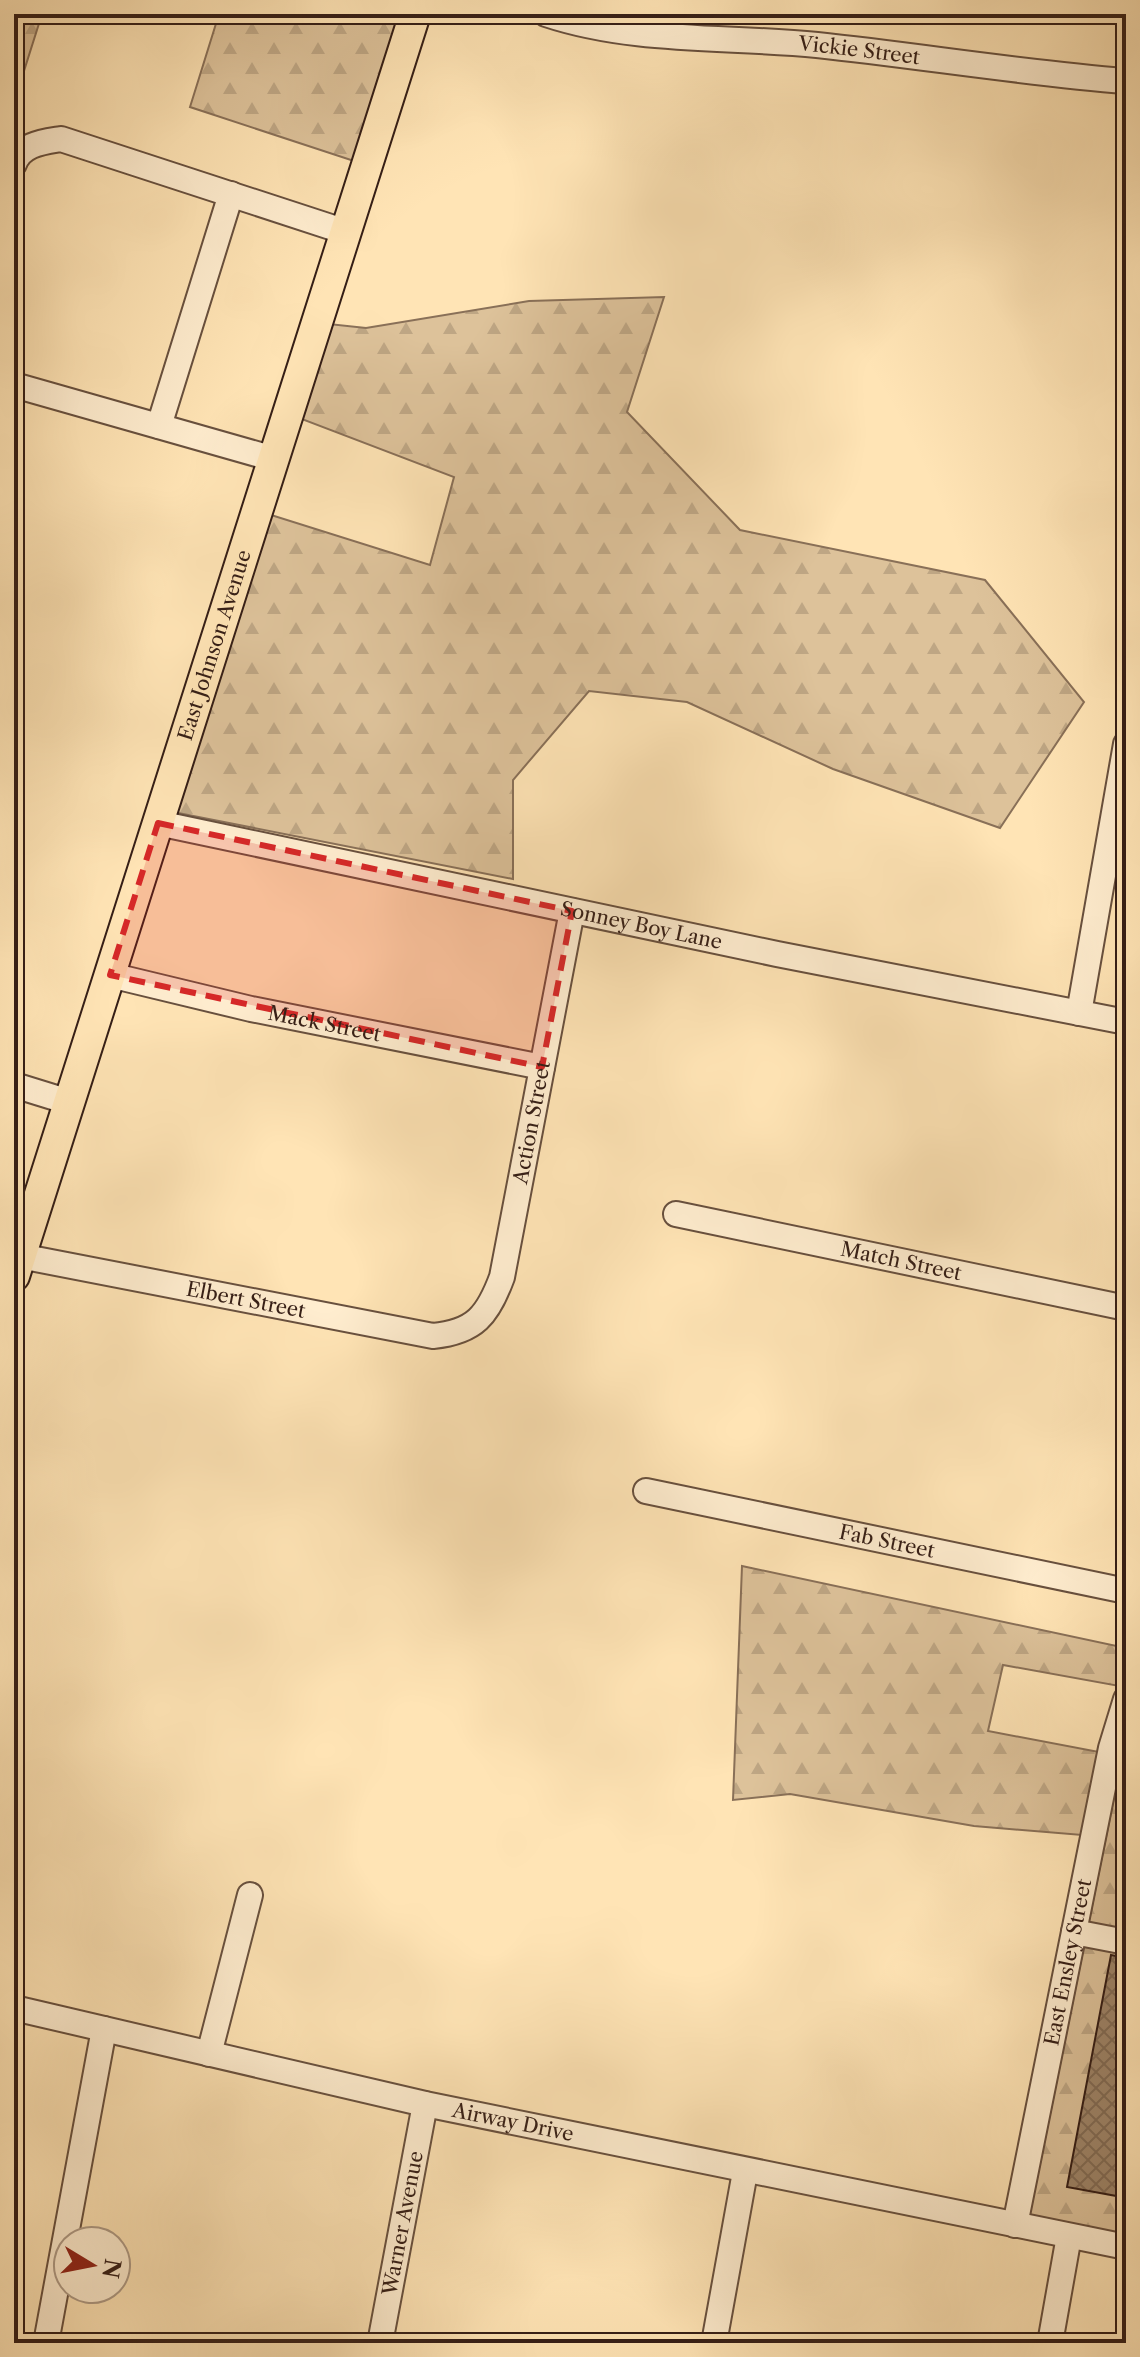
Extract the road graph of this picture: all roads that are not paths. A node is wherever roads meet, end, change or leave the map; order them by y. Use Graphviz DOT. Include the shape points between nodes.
graph roads {
  1 [pos="415,14"];
  2 [pos="546,14"];
  3 [pos="1126,81"];
  4 [pos="14,164"];
  5 [pos="231,194"];
  6 [pos="346,232"];
  7 [pos="14,385"];
  8 [pos="159,426"];
  9 [pos="274,459"];
  10 [pos="1126,744"];
  11 [pos="158,823"];
  12 [pos="572,911"];
  13 [pos="110,975"];
  14 [pos="1079,1013"];
  15 [pos="1126,1022"];
  16 [pos="542,1067"];
  17 [pos="14,1085"];
  18 [pos="69,1102"];
  19 [pos="676,1214"];
  20 [pos="17,1266"];
  21 [pos="1126,1308"];
  22 [pos="470,1326"];
  23 [pos="646,1491"];
  24 [pos="1126,1591"];
  25 [pos="1126,1699"];
  26 [pos="250,1895"];
  27 [pos="1074,1932"];
  28 [pos="1126,1942"];
  29 [pos="14,2008"];
  30 [pos="104,2029"];
  31 [pos="209,2054"];
  32 [pos="425,2104"];
  33 [pos="745,2172"];
  34 [pos="1015,2225"];
  35 [pos="1069,2236"];
  36 [pos="1126,2247"];
  37 [pos="46,2343"];
  38 [pos="380,2343"];
  39 [pos="714,2343"];
  40 [pos="1050,2343"];
  1 -- 6 [label="main road, East Johnson Avenue"];
  2 -- 3 [label="street, Vickie Street" via="609,31 817,45"];
  4 -- 5 [label="street" via="32,144 61,139"];
  5 -- 6 [label="street"];
  5 -- 8 [label="street"];
  6 -- 9 [label="main road, East Johnson Avenue"];
  7 -- 8 [label="street"];
  8 -- 9 [label="street"];
  9 -- 11 [label="main road, East Johnson Avenue"];
  10 -- 14 [label="street"];
  11 -- 12 [label="street, Sonney Boy Lane"];
  11 -- 13 [label="main road, East Johnson Avenue"];
  12 -- 14 [label="street, Sonney Boy Lane"];
  12 -- 16 [label="street, Action Street"];
  13 -- 16 [label="street, Mack Street"];
  13 -- 18 [label="main road, East Johnson Avenue"];
  14 -- 15 [label="street, Sonney Boy Lane"];
  16 -- 22 [label="street, Action Street" via="502,1277 492,1303"];
  17 -- 18 [label="street"];
  18 -- 20 [label="main road, East Johnson Avenue"];
  19 -- 21 [label="street, Match Street"];
  20 -- 22 [label="street, Elbert Street" via="433,1336"];
  23 -- 24 [label="street, Fab Street"];
  25 -- 27 [label="street, East Ensley Street"];
  26 -- 31 [label="street"];
  27 -- 28 [label="street"];
  27 -- 34 [label="street, East Ensley Street"];
  29 -- 30 [label="street, Airway Drive"];
  30 -- 31 [label="street, Airway Drive"];
  30 -- 37 [label="street"];
  31 -- 32 [label="street, Airway Drive"];
  32 -- 33 [label="street, Airway Drive"];
  32 -- 38 [label="street, Warner Avenue"];
  33 -- 34 [label="street, Airway Drive"];
  33 -- 39 [label="street"];
  34 -- 35 [label="street, Airway Drive"];
  35 -- 36 [label="street"];
  35 -- 40 [label="street"];
}
